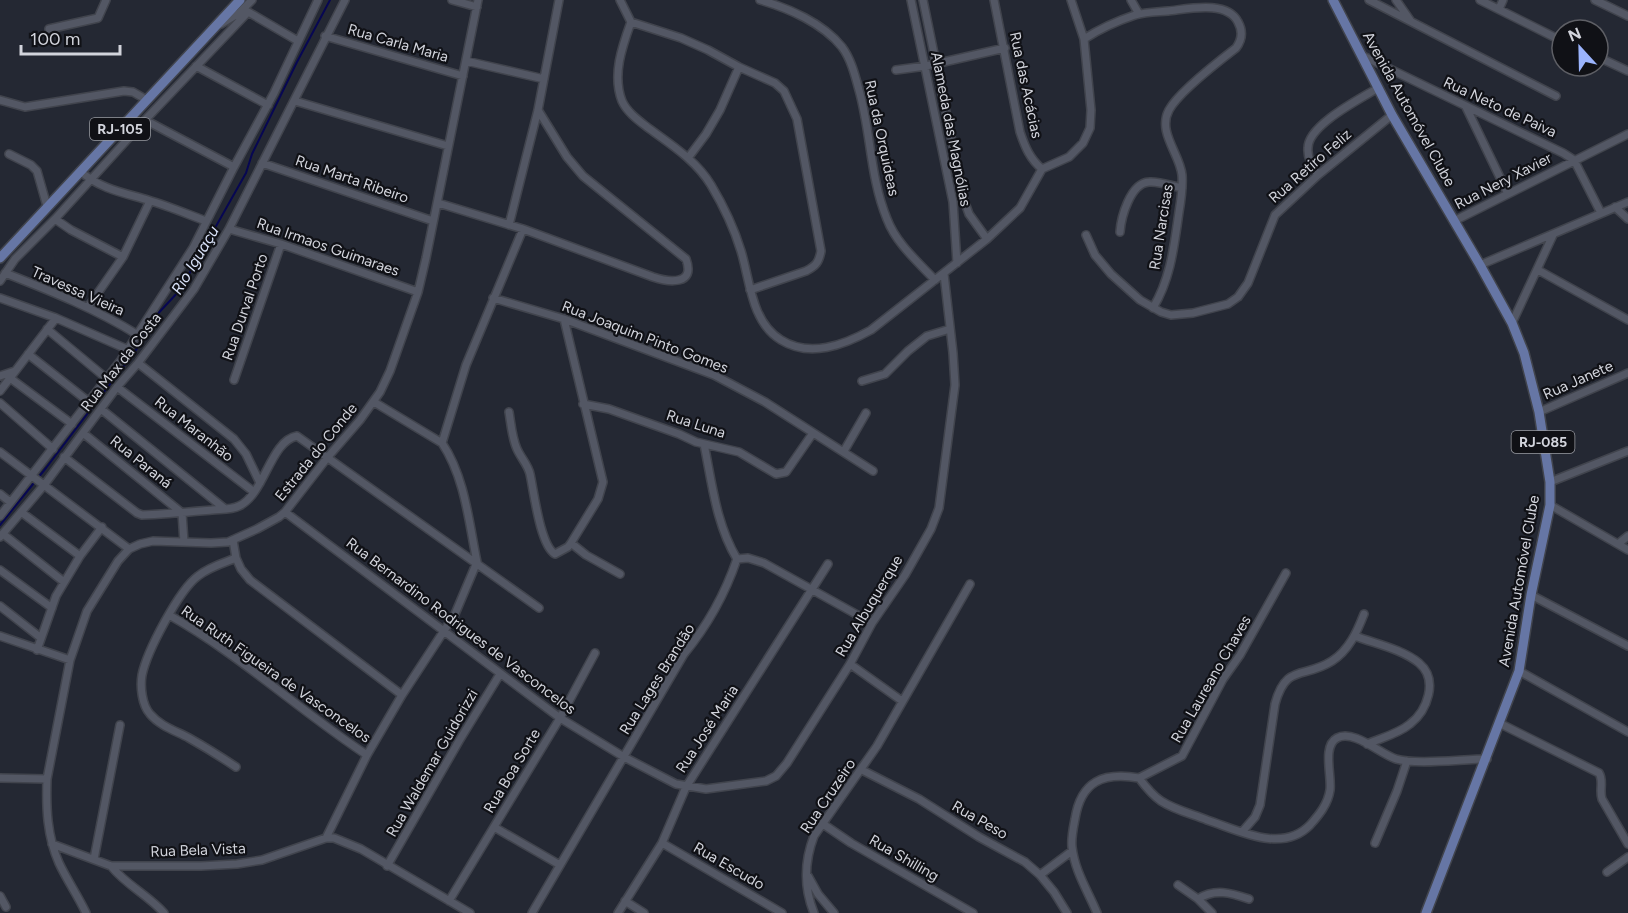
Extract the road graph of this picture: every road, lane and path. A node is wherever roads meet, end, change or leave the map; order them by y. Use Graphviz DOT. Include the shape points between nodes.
graph roads {
  1 [pos="252,0"];
  2 [pos="318,0"];
  3 [pos="345,0"];
  4 [pos="452,0"];
  5 [pos="559,0"];
  6 [pos="620,0"];
  7 [pos="760,0"];
  8 [pos="911,0"];
  9 [pos="923,0"];
  10 [pos="994,0"];
  11 [pos="1071,0"];
  12 [pos="1131,0"];
  13 [pos="1334,0"];
  14 [pos="1369,0"];
  15 [pos="1396,0"];
  16 [pos="1480,0"];
  17 [pos="1503,0"];
  18 [pos="1595,0"];
  19 [pos="106,2"];
  20 [pos="477,3"];
  21 [pos="243,7"];
  22 [pos="1499,9"];
  23 [pos="1139,14"];
  24 [pos="1628,16"];
  25 [pos="1411,21"];
  26 [pos="631,22"];
  27 [pos="49,29"];
  28 [pos="1550,35"];
  29 [pos="325,36"];
  30 [pos="1084,39"];
  31 [pos="298,41"];
  32 [pos="1005,48"];
  33 [pos="1361,55"];
  34 [pos="466,61"];
  35 [pos="936,63"];
  36 [pos="1610,63"];
  37 [pos="196,66"];
  38 [pos="926,66"];
  39 [pos="739,68"];
  40 [pos="896,70"];
  41 [pos="1628,71"];
  42 [pos="463,76"];
  43 [pos="544,79"];
  44 [pos="1378,88"];
  45 [pos="1556,96"];
  46 [pos="0,100"];
  47 [pos="147,100"];
  48 [pos="295,101"];
  49 [pos="268,105"];
  50 [pos="1466,107"];
  51 [pos="538,110"];
  52 [pos="1392,115"];
  53 [pos="145,120"];
  54 [pos="950,129"];
  55 [pos="940,132"];
  56 [pos="1628,134"];
  57 [pos="448,146"];
  58 [pos="9,154"];
  59 [pos="688,158"];
  60 [pos="1574,160"];
  61 [pos="262,163"];
  62 [pos="234,167"];
  63 [pos="1042,170"];
  64 [pos="80,171"];
  65 [pos="1318,175"];
  66 [pos="90,181"];
  67 [pos="1182,188"];
  68 [pos="60,193"];
  69 [pos="1508,194"];
  70 [pos="150,201"];
  71 [pos="70,202"];
  72 [pos="1628,202"];
  73 [pos="438,203"];
  74 [pos="47,206"];
  75 [pos="1615,207"];
  76 [pos="1600,213"];
  77 [pos="55,219"];
  78 [pos="1628,219"];
  79 [pos="434,220"];
  80 [pos="206,221"];
  81 [pos="1454,221"];
  82 [pos="509,225"];
  83 [pos="229,230"];
  84 [pos="523,230"];
  85 [pos="1120,232"];
  86 [pos="1086,235"];
  87 [pos="1553,235"];
  88 [pos="987,239"];
  89 [pos="281,244"];
  90 [pos="123,257"];
  91 [pos="0,258"];
  92 [pos="957,263"];
  93 [pos="1480,265"];
  94 [pos="1538,270"];
  95 [pos="5,273"];
  96 [pos="944,274"];
  97 [pos="935,280"];
  98 [pos="0,281"];
  99 [pos="750,291"];
  100 [pos="418,292"];
  101 [pos="0,298"];
  102 [pos="493,298"];
  103 [pos="87,307"];
  104 [pos="1153,308"];
  105 [pos="56,318"];
  106 [pos="564,319"];
  107 [pos="1628,320"];
  108 [pos="1512,323"];
  109 [pos="47,329"];
  110 [pos="950,329"];
  111 [pos="138,335"];
  112 [pos="129,350"];
  113 [pos="28,354"];
  114 [pos="138,363"];
  115 [pos="15,371"];
  116 [pos="1628,373"];
  117 [pos="0,376"];
  118 [pos="10,378"];
  119 [pos="106,378"];
  120 [pos="234,380"];
  121 [pos="862,381"];
  122 [pos="117,387"];
  123 [pos="0,391"];
  124 [pos="89,402"];
  125 [pos="374,402"];
  126 [pos="0,403"];
  127 [pos="583,404"];
  128 [pos="101,409"];
  129 [pos="509,412"];
  130 [pos="1539,412"];
  131 [pos="866,413"];
  132 [pos="72,424"];
  133 [pos="83,433"];
  134 [pos="813,433"];
  135 [pos="442,443"];
  136 [pos="704,444"];
  137 [pos="53,448"];
  138 [pos="844,451"];
  139 [pos="1628,451"];
  140 [pos="0,452"];
  141 [pos="64,457"];
  142 [pos="327,458"];
  143 [pos="873,471"];
  144 [pos="32,475"];
  145 [pos="1550,482"];
  146 [pos="44,483"];
  147 [pos="260,483"];
  148 [pos="254,492"];
  149 [pos="0,494"];
  150 [pos="10,502"];
  151 [pos="1550,505"];
  152 [pos="225,508"];
  153 [pos="21,512"];
  154 [pos="285,512"];
  155 [pos="182,513"];
  156 [pos="0,516"];
  157 [pos="102,527"];
  158 [pos="1,535"];
  159 [pos="1628,536"];
  160 [pos="233,540"];
  161 [pos="184,542"];
  162 [pos="572,543"];
  163 [pos="1618,544"];
  164 [pos="129,549"];
  165 [pos="1628,550"];
  166 [pos="80,556"];
  167 [pos="236,558"];
  168 [pos="737,559"];
  169 [pos="477,562"];
  170 [pos="828,564"];
  171 [pos="0,570"];
  172 [pos="1287,573"];
  173 [pos="620,574"];
  174 [pos="64,582"];
  175 [pos="970,584"];
  176 [pos="811,590"];
  177 [pos="1531,596"];
  178 [pos="0,606"];
  179 [pos="52,608"];
  180 [pos="539,608"];
  181 [pos="1364,614"];
  182 [pos="169,615"];
  183 [pos="872,623"];
  184 [pos="443,630"];
  185 [pos="0,636"];
  186 [pos="1355,636"];
  187 [pos="41,638"];
  188 [pos="1628,646"];
  189 [pos="37,650"];
  190 [pos="595,653"];
  191 [pos="70,660"];
  192 [pos="850,664"];
  193 [pos="1519,671"];
  194 [pos="501,674"];
  195 [pos="402,695"];
  196 [pos="902,701"];
  197 [pos="560,718"];
  198 [pos="1499,723"];
  199 [pos="120,725"];
  200 [pos="1628,732"];
  201 [pos="1367,744"];
  202 [pos="367,755"];
  203 [pos="624,757"];
  204 [pos="1486,759"];
  205 [pos="1407,761"];
  206 [pos="237,767"];
  207 [pos="862,770"];
  208 [pos="1139,777"];
  209 [pos="0,778"];
  210 [pos="47,779"];
  211 [pos="686,787"];
  212 [pos="823,824"];
  213 [pos="495,827"];
  214 [pos="1242,832"];
  215 [pos="326,838"];
  216 [pos="662,843"];
  217 [pos="1375,843"];
  218 [pos="52,844"];
  219 [pos="1628,844"];
  220 [pos="1072,851"];
  221 [pos="1628,858"];
  222 [pos="94,859"];
  223 [pos="560,865"];
  224 [pos="111,866"];
  225 [pos="387,866"];
  226 [pos="1607,872"];
  227 [pos="806,873"];
  228 [pos="1040,875"];
  229 [pos="1178,885"];
  230 [pos="0,896"];
  231 [pos="1198,898"];
  232 [pos="1248,899"];
  233 [pos="449,901"];
  234 [pos="625,901"];
  235 [pos="6,907"];
  236 [pos="86,913"];
  237 [pos="164,913"];
  238 [pos="470,913"];
  239 [pos="532,913"];
  240 [pos="618,913"];
  241 [pos="644,913"];
  242 [pos="782,913"];
  243 [pos="814,913"];
  244 [pos="834,913"];
  245 [pos="973,913"];
  246 [pos="1068,913"];
  247 [pos="1097,913"];
  248 [pos="1212,913"];
  249 [pos="1426,913"];
  1 -- 21 [label="street"];
  2 -- 31 [label="street, Rua Max da Costa"];
  3 -- 29 [label="street, Rua Max da Costa"];
  4 -- 20 [label="street"];
  5 -- 43 [label="street"];
  6 -- 26 [label="street"];
  7 -- 97 [label="street, Rua da Orquideas" via="812,23 836,41 848,57 864,107 887,221"];
  8 -- 38 [label="street, Alameda das Magnólias"];
  9 -- 35 [label="street, Alameda das Magnólias"];
  10 -- 32 [label="street, Rua das Acácias"];
  11 -- 30 [label="street"];
  12 -- 23 [label="street"];
  13 -- 33 [label="main road, Avenida Automóvel Clube / RJ-085"];
  14 -- 25 [label="street"];
  15 -- 25 [label="street"];
  16 -- 22 [label="street"];
  17 -- 22 [label="street"];
  18 -- 24 [label="street"];
  19 -- 27 [label="street" via="98,18"];
  20 -- 34 [label="street, Estrada do Conde"];
  21 -- 31 [label="street"];
  21 -- 37 [label="street"];
  21 -- 47 [label="main road, RJ-105" via="217,26"];
  22 -- 28 [label="street"];
  23 -- 30 [label="street, Rua Narcisas"];
  23 -- 67 [label="street, Rua Narcisas" via="1201,7 1220,9 1236,19 1240,27 1241,38 1236,48 1168,111 1166,130 1182,174"];
  25 -- 45 [label="street"];
  26 -- 39 [label="street" via="681,38"];
  26 -- 59 [label="street" via="620,53 617,82 624,105"];
  29 -- 42 [label="street, Rua Carla Maria"];
  29 -- 48 [label="street, Rua Max da Costa"];
  30 -- 63 [label="street" via="1090,128 1083,143 1069,157"];
  31 -- 49 [label="street, Rua Max da Costa"];
  32 -- 35 [label="street"];
  32 -- 63 [label="street, Rua das Acácias" via="1020,132 1026,149"];
  33 -- 44 [label="main road, Avenida Automóvel Clube / RJ-085"];
  33 -- 50 [label="street, Rua Neto de Paiva"];
  34 -- 42 [label="street, Estrada do Conde"];
  34 -- 43 [label="street"];
  35 -- 38 [label="street"];
  35 -- 54 [label="street, Alameda das Magnólias"];
  36 -- 41 [label="street"];
  37 -- 49 [label="street"];
  37 -- 53 [label="street"];
  38 -- 40 [label="street"];
  38 -- 55 [label="street, Alameda das Magnólias"];
  39 -- 59 [label="street" via="720,110"];
  39 -- 99 [label="street" via="775,83 790,101 797,119 821,251 815,267"];
  42 -- 57 [label="street, Estrada do Conde"];
  43 -- 51 [label="street"];
  44 -- 52 [label="main road, Avenida Automóvel Clube / RJ-085"];
  44 -- 65 [label="street" via="1318,128 1308,148"];
  46 -- 47 [label="street" via="25,107 124,91"];
  47 -- 64 [label="main road, RJ-105"];
  48 -- 57 [label="street"];
  48 -- 61 [label="street, Rua Max da Costa"];
  49 -- 62 [label="street, Rua Max da Costa"];
  50 -- 60 [label="street, Rua Neto de Paiva"];
  50 -- 69 [label="street"];
  51 -- 82 [label="street"];
  51 -- 84 [label="street" via="583,176 679,252 688,271 680,280 666,281"];
  52 -- 65 [label="street, Rua Retiro Feliz"];
  52 -- 81 [label="main road, Avenida Automóvel Clube / RJ-085"];
  53 -- 62 [label="street"];
  53 -- 66 [label="street"];
  54 -- 55 [label="street"];
  54 -- 88 [label="street, Alameda das Magnólias" via="967,208"];
  55 -- 92 [label="street, Alameda das Magnólias" via="953,202"];
  56 -- 60 [label="street, Rua Nery Xavier"];
  57 -- 73 [label="street, Estrada do Conde"];
  58 -- 74 [label="street" via="37,171"];
  59 -- 99 [label="street" via="703,172 727,216"];
  60 -- 69 [label="street, Rua Nery Xavier"];
  60 -- 76 [label="street"];
  61 -- 79 [label="street, Rua Marta Ribeiro"];
  61 -- 83 [label="street, Rua Max da Costa"];
  62 -- 80 [label="street, Rua Max da Costa"];
  63 -- 88 [label="street" via="1020,208"];
  64 -- 66 [label="street"];
  64 -- 68 [label="main road, RJ-105"];
  65 -- 104 [label="street, Rua Retiro Feliz" via="1275,215 1248,283 1238,297 1228,304 1193,314 1172,315"];
  66 -- 70 [label="street"];
  66 -- 71 [label="street"];
  67 -- 85 [label="street" via="1150,182 1140,185 1128,200"];
  67 -- 104 [label="street, Rua Narcisas" via="1169,272"];
  68 -- 71 [label="street"];
  68 -- 74 [label="main road, RJ-105"];
  69 -- 81 [label="street, Rua Nery Xavier"];
  70 -- 80 [label="street"];
  70 -- 90 [label="street"];
  71 -- 77 [label="street"];
  72 -- 75 [label="street"];
  73 -- 79 [label="street, Estrada do Conde"];
  73 -- 82 [label="street"];
  74 -- 91 [label="main road, RJ-105"];
  75 -- 76 [label="street"];
  75 -- 78 [label="street"];
  76 -- 87 [label="street"];
  77 -- 90 [label="street"];
  77 -- 95 [label="street"];
  79 -- 100 [label="street, Estrada do Conde"];
  80 -- 111 [label="street, Rua Max da Costa"];
  81 -- 93 [label="main road, Avenida Automóvel Clube / RJ-085"];
  82 -- 84 [label="street"];
  83 -- 89 [label="street, Rua Irmaos Guimaraes"];
  83 -- 114 [label="street, Rua Max da Costa" via="194,289"];
  84 -- 102 [label="street"];
  86 -- 104 [label="street" via="1104,266"];
  87 -- 93 [label="street"];
  87 -- 94 [label="street"];
  88 -- 92 [label="street"];
  89 -- 100 [label="street, Rua Irmaos Guimaraes"];
  89 -- 120 [label="street, Rua Durval Porto"];
  90 -- 103 [label="street"];
  92 -- 96 [label="street"];
  93 -- 108 [label="main road, Avenida Automóvel Clube / RJ-085"];
  94 -- 107 [label="street"];
  94 -- 108 [label="street"];
  95 -- 98 [label="street"];
  95 -- 103 [label="street, Travessa Vieira"];
  96 -- 97 [label="street"];
  96 -- 110 [label="street, Rua Albuquerque"];
  97 -- 99 [label="street" via="871,330 835,347 797,347 780,340 762,320"];
  100 -- 125 [label="street, Estrada do Conde" via="390,371"];
  101 -- 105 [label="street"];
  102 -- 106 [label="street, Rua Joaquim Pinto Gomes"];
  102 -- 135 [label="street" via="466,365"];
  103 -- 111 [label="street, Travessa Vieira"];
  105 -- 109 [label="street"];
  105 -- 112 [label="street"];
  106 -- 127 [label="street"];
  106 -- 134 [label="street, Rua Joaquim Pinto Gomes" via="714,375"];
  108 -- 130 [label="main road, Avenida Automóvel Clube / RJ-085"];
  109 -- 113 [label="street"];
  109 -- 119 [label="street"];
  110 -- 121 [label="street" via="927,336 885,374"];
  110 -- 183 [label="street, Rua Albuquerque" via="955,385 939,508 905,575"];
  111 -- 112 [label="street, Rua Max da Costa"];
  112 -- 119 [label="street, Rua Max da Costa"];
  113 -- 115 [label="street"];
  113 -- 124 [label="street"];
  114 -- 122 [label="street, Rua Max da Costa"];
  114 -- 147 [label="street" via="234,439"];
  115 -- 117 [label="street"];
  115 -- 118 [label="street"];
  116 -- 130 [label="street, Rua Janete"];
  118 -- 123 [label="street"];
  118 -- 132 [label="street"];
  119 -- 124 [label="street, Rua Max da Costa"];
  122 -- 128 [label="street, Rua Max da Costa"];
  122 -- 148 [label="street, Rua Maranhão"];
  124 -- 132 [label="street, Rua Max da Costa"];
  125 -- 135 [label="street"];
  125 -- 142 [label="street, Estrada do Conde"];
  126 -- 137 [label="street"];
  127 -- 136 [label="street, Rua Luna" via="609,409"];
  127 -- 162 [label="street" via="603,482 598,499"];
  128 -- 133 [label="street, Rua Max da Costa"];
  128 -- 152 [label="street"];
  129 -- 162 [label="street" via="550,551 560,553"];
  130 -- 145 [label="main road, Avenida Automóvel Clube / RJ-085"];
  131 -- 138 [label="street"];
  132 -- 137 [label="street, Rua Max da Costa"];
  133 -- 141 [label="street, Rua Max da Costa"];
  133 -- 155 [label="street, Rua Paraná"];
  134 -- 136 [label="street, Rua Luna" via="786,472 776,474 739,453"];
  134 -- 138 [label="street, Rua Joaquim Pinto Gomes"];
  135 -- 169 [label="street" via="456,472"];
  136 -- 168 [label="street" via="719,519"];
  137 -- 144 [label="street, Rua Max da Costa"];
  138 -- 143 [label="street, Rua Joaquim Pinto Gomes"];
  139 -- 145 [label="street"];
  140 -- 144 [label="street"];
  141 -- 146 [label="street, Rua Max da Costa"];
  141 -- 155 [label="street" via="142,515"];
  142 -- 147 [label="street" via="297,436 282,446"];
  142 -- 154 [label="street, Estrada do Conde"];
  142 -- 169 [label="street"];
  144 -- 146 [label="street"];
  144 -- 150 [label="street, Rua Max da Costa"];
  145 -- 151 [label="main road, Avenida Automóvel Clube / RJ-085"];
  146 -- 153 [label="street, Rua Max da Costa"];
  146 -- 157 [label="street"];
  147 -- 148 [label="street"];
  148 -- 152 [label="street" via="240,506"];
  149 -- 150 [label="street"];
  150 -- 156 [label="street, Rua Max da Costa"];
  151 -- 163 [label="street"];
  151 -- 177 [label="main road, Avenida Automóvel Clube / RJ-085"];
  152 -- 155 [label="street"];
  153 -- 158 [label="street, Rua Max da Costa"];
  153 -- 166 [label="street"];
  154 -- 160 [label="street, Estrada do Conde"];
  154 -- 184 [label="street, Rua Bernardino Rodrigues de Vasconcelos"];
  155 -- 161 [label="street"];
  157 -- 164 [label="street"];
  157 -- 166 [label="street"];
  158 -- 174 [label="street"];
  159 -- 163 [label="street"];
  160 -- 161 [label="street, Estrada do Conde"];
  160 -- 167 [label="street"];
  161 -- 164 [label="street, Estrada do Conde" via="153,541"];
  162 -- 173 [label="street"];
  163 -- 165 [label="street"];
  164 -- 191 [label="street" via="102,583 87,611"];
  166 -- 174 [label="street"];
  167 -- 182 [label="street" via="197,576"];
  167 -- 195 [label="street" via="250,580"];
  168 -- 176 [label="street" via="754,559"];
  168 -- 203 [label="street, Rua Lages Brandão" via="704,628 684,654"];
  169 -- 180 [label="street"];
  169 -- 184 [label="street" via="455,614"];
  170 -- 176 [label="street, Rua José Maria"];
  171 -- 179 [label="street"];
  172 -- 208 [label="street, Rua Laureano Chaves" via="1206,708 1182,756"];
  174 -- 179 [label="street"];
  175 -- 196 [label="street, Rua Cruzeiro"];
  176 -- 183 [label="street"];
  176 -- 211 [label="street, Rua José Maria"];
  177 -- 188 [label="street"];
  177 -- 193 [label="main road, Avenida Automóvel Clube / RJ-085"];
  178 -- 187 [label="street"];
  179 -- 187 [label="street"];
  181 -- 186 [label="street"];
  182 -- 202 [label="street, Rua Ruth Figueira de Vasconcelos"];
  182 -- 206 [label="street" via="141,677 145,708 168,728"];
  183 -- 192 [label="street, Rua Albuquerque"];
  184 -- 194 [label="street, Rua Bernardino Rodrigues de Vasconcelos"];
  184 -- 195 [label="street"];
  185 -- 189 [label="street"];
  186 -- 201 [label="street" via="1421,664 1428,673 1430,689 1425,704 1410,724"];
  186 -- 214 [label="street" via="1333,661 1289,677 1279,690 1260,805"];
  187 -- 189 [label="street"];
  189 -- 191 [label="street"];
  190 -- 197 [label="street, Rua Boa Sorte"];
  191 -- 210 [label="street"];
  192 -- 196 [label="street"];
  192 -- 211 [label="street, Rua Albuquerque" via="776,776 766,782 741,786"];
  193 -- 198 [label="main road, Avenida Automóvel Clube / RJ-085"];
  193 -- 200 [label="street"];
  194 -- 197 [label="street, Rua Bernardino Rodrigues de Vasconcelos"];
  194 -- 225 [label="street, Rua Waldemar Guidorizzi"];
  195 -- 202 [label="street"];
  196 -- 207 [label="street, Rua Cruzeiro"];
  197 -- 203 [label="street, Rua Bernardino Rodrigues de Vasconcelos"];
  197 -- 213 [label="street, Rua Boa Sorte"];
  198 -- 204 [label="main road, Avenida Automóvel Clube / RJ-085"];
  198 -- 219 [label="street" via="1599,773 1602,799"];
  199 -- 222 [label="street"];
  201 -- 205 [label="street" via="1387,756"];
  201 -- 214 [label="street" via="1345,736 1332,743 1327,800 1308,827 1286,838 1261,838"];
  202 -- 215 [label="street"];
  203 -- 211 [label="street, Rua Albuquerque"];
  203 -- 223 [label="street, Rua Lages Brandão"];
  204 -- 205 [label="street"];
  204 -- 249 [label="main road, Avenida Automóvel Clube / RJ-085"];
  205 -- 217 [label="street"];
  207 -- 212 [label="street, Rua Cruzeiro"];
  207 -- 228 [label="street, Rua Peso" via="919,799 1025,862"];
  208 -- 214 [label="street" via="1161,801"];
  208 -- 220 [label="street" via="1109,776 1086,790 1076,814"];
  209 -- 210 [label="street"];
  210 -- 218 [label="street" via="47,819"];
  211 -- 216 [label="street, Rua José Maria"];
  212 -- 227 [label="street, Rua Cruzeiro" via="810,846"];
  212 -- 245 [label="street, Rua Shilling"];
  213 -- 223 [label="street"];
  213 -- 233 [label="street, Rua Boa Sorte"];
  215 -- 224 [label="street, Rua Bela Vista" via="284,854 237,864"];
  215 -- 225 [label="street" via="344,841"];
  216 -- 234 [label="street, Rua José Maria"];
  216 -- 242 [label="street, Rua Escudo"];
  218 -- 222 [label="street, Rua Bela Vista"];
  218 -- 236 [label="street"];
  220 -- 228 [label="street"];
  220 -- 247 [label="street"];
  221 -- 226 [label="street"];
  222 -- 224 [label="street, Rua Bela Vista"];
  223 -- 239 [label="street, Rua Lages Brandão"];
  224 -- 237 [label="street"];
  225 -- 233 [label="street"];
  227 -- 243 [label="street, Rua Cruzeiro"];
  227 -- 244 [label="street"];
  228 -- 246 [label="street, Rua Peso"];
  229 -- 231 [label="street"];
  230 -- 235 [label="street"];
  231 -- 232 [label="street" via="1221,892"];
  231 -- 248 [label="street"];
  233 -- 238 [label="street"];
  234 -- 240 [label="street, Rua José Maria"];
  234 -- 241 [label="street"];
}
